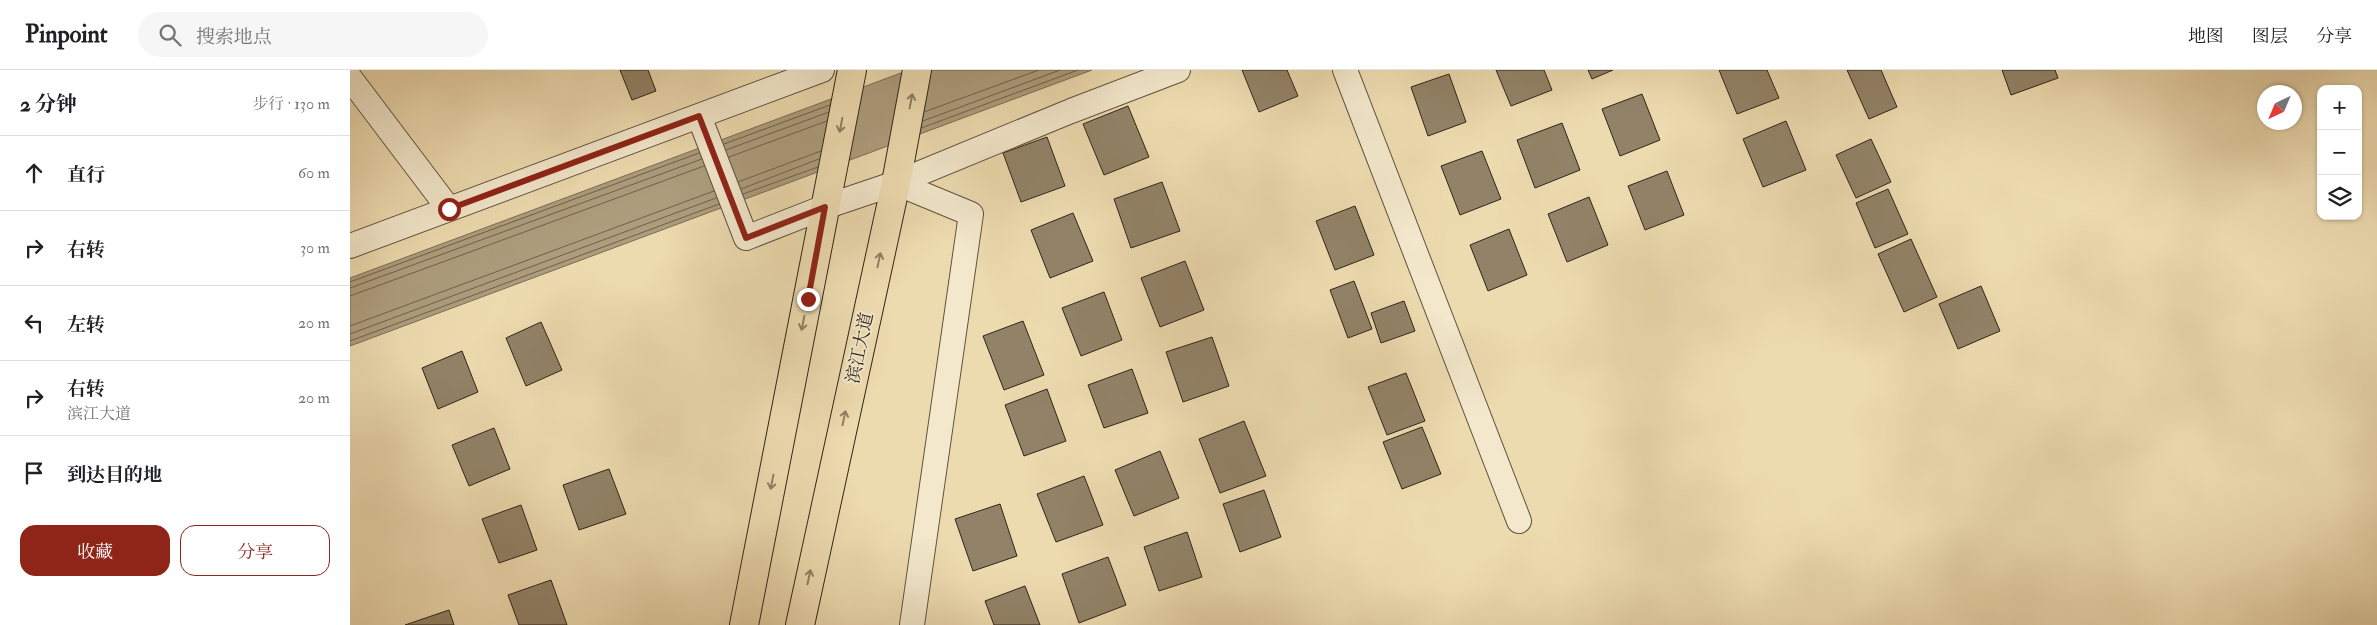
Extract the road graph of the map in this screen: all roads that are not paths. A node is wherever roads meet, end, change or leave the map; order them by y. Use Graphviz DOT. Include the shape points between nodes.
graph roads {
  1 [pos="822,70"];
  2 [pos="917,70"];
  3 [pos="1178,70"];
  4 [pos="1345,70"];
  5 [pos="851,74"];
  6 [pos="350,78"];
  7 [pos="699,116"];
  8 [pos="896,184"];
  9 [pos="827,198"];
  10 [pos="449,209"];
  11 [pos="350,246"];
  12 [pos="1519,521"];
  13 [pos="744,625"];
  14 [pos="800,625"];
  15 [pos="912,625"];
  1 -- 7 [label="street"];
  8 -- 2 [label="main road, 滨江大道, one-way"];
  3 -- 8 [label="street"];
  4 -- 12 [label="street"];
  5 -- 9 [label="main road, one-way"];
  6 -- 10 [label="street"];
  7 -- 9 [label="street" via="746,238"];
  7 -- 10 [label="street"];
  8 -- 9 [label="street"];
  14 -- 8 [label="main road, 滨江大道, one-way"];
  8 -- 15 [label="street" via="970,214"];
  9 -- 13 [label="main road, one-way"];
  10 -- 11 [label="street"];
}
